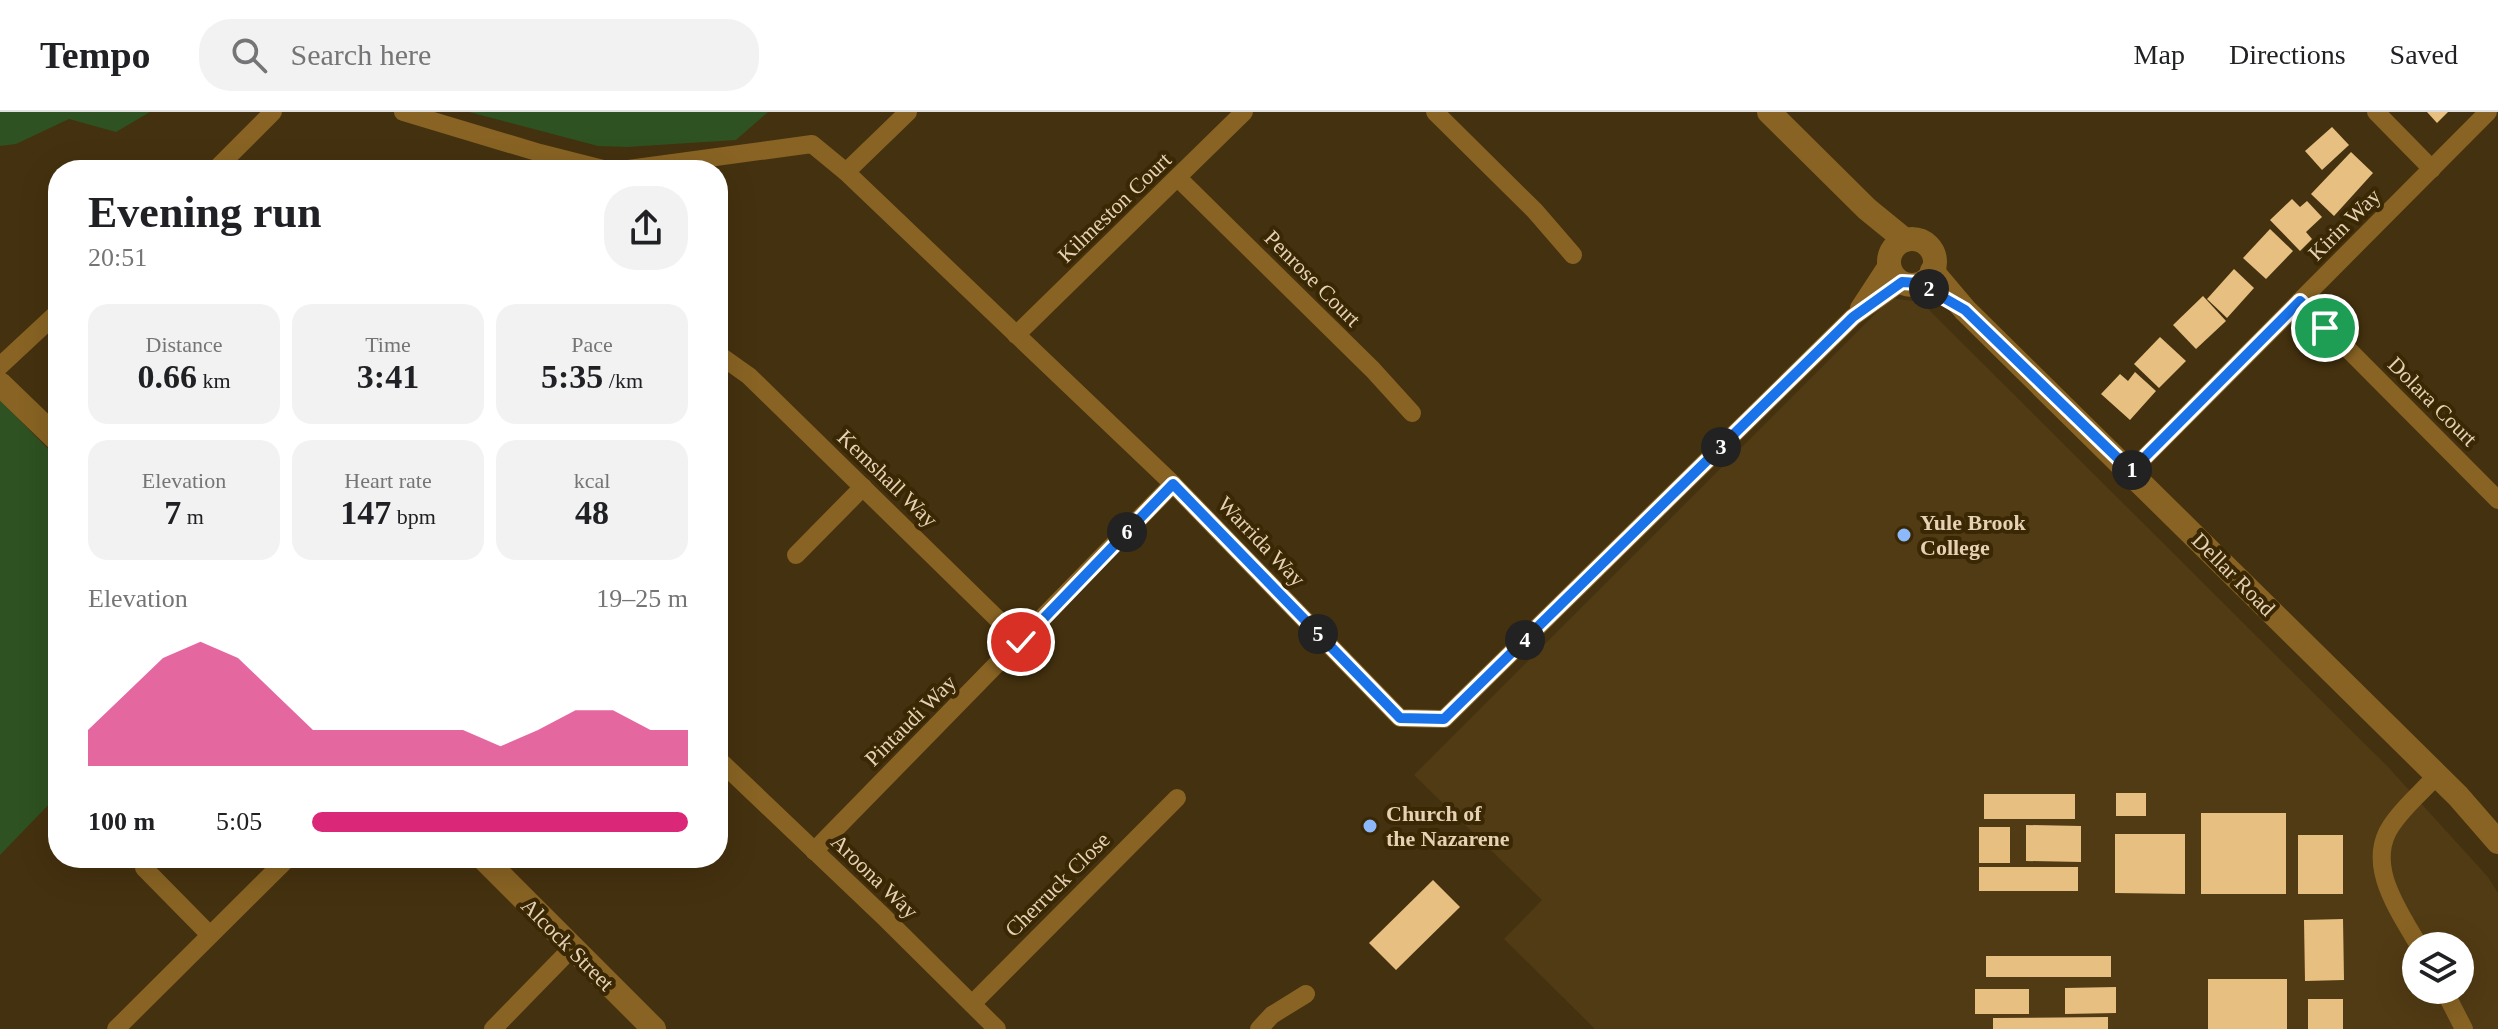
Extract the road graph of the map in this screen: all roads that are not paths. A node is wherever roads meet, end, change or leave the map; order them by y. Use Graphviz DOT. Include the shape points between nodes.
graph roads {
  1 [pos="273,112"];
  2 [pos="403,112"];
  3 [pos="908,112"];
  4 [pos="1244,112"];
  5 [pos="1435,112"];
  6 [pos="1769,112"];
  7 [pos="2376,112"];
  8 [pos="2488,112"];
  9 [pos="225,160"];
  10 [pos="533,160"];
  11 [pos="694,160"];
  12 [pos="2432,169"];
  13 [pos="846,172"];
  14 [pos="1178,178"];
  15 [pos="1573,255"];
  16 [pos="1906,266"];
  17 [pos="2300,301"];
  18 [pos="48,321"];
  19 [pos="1016,335"];
  20 [pos="728,361"];
  21 [pos="0,366"];
  22 [pos="0,384"];
  23 [pos="1412,413"];
  24 [pos="48,430"];
  25 [pos="2131,471"];
  26 [pos="1173,484"];
  27 [pos="863,487"];
  28 [pos="2498,500"];
  29 [pos="796,555"];
  30 [pos="1021,642"];
  31 [pos="728,769"];
  32 [pos="2437,775"];
  33 [pos="1177,798"];
  34 [pos="2498,842"];
  35 [pos="814,851"];
  36 [pos="144,868"];
  37 [pos="278,868"];
  38 [pos="497,868"];
  39 [pos="2411,932"];
  40 [pos="210,935"];
  41 [pos="572,948"];
  42 [pos="1306,994"];
  43 [pos="972,1004"];
  44 [pos="2451,1004"];
  45 [pos="116,1029"];
  46 [pos="493,1029"];
  47 [pos="654,1029"];
  48 [pos="997,1029"];
  49 [pos="1259,1029"];
  50 [pos="2464,1029"];
  1 -- 9 [label="street"];
  2 -- 10 [label="street"];
  3 -- 13 [label="street"];
  4 -- 14 [label="street, Kilmeston Court"];
  5 -- 15 [label="street"];
  6 -- 16 [label="main road, Dellar Road" via="1867,209"];
  7 -- 12 [label="street"];
  8 -- 12 [label="street, Kirin Way"];
  11 -- 13 [label="street, Warrida Way" via="812,144"];
  12 -- 17 [label="street, Kirin Way"];
  13 -- 19 [label="street, Warrida Way"];
  14 -- 19 [label="street, Kilmeston Court"];
  14 -- 23 [label="street, Penrose Court"];
  16 -- 25 [label="main road, Dellar Road" via="1965,310"];
  16 -- 26 [label="street, Warrida Way" via="1444,719 1400,718"];
  17 -- 25 [label="street, Kirin Way"];
  17 -- 28 [label="street, Dolara Court"];
  18 -- 21 [label="street"];
  19 -- 26 [label="street, Warrida Way"];
  20 -- 27 [label="street, Kemshall Way"];
  22 -- 24 [label="main road"];
  25 -- 32 [label="main road, Dellar Road"];
  26 -- 30 [label="street, Pintaudi Way"];
  27 -- 29 [label="street"];
  27 -- 30 [label="street, Kemshall Way"];
  30 -- 35 [label="street, Pintaudi Way"];
  31 -- 35 [label="street, Aroona Way"];
  32 -- 34 [label="main road, Dellar Road"];
  32 -- 39 [label="street" via="2391,825 2381,846 2381,866"];
  33 -- 43 [label="street, Cherruck Close"];
  35 -- 43 [label="street, Aroona Way"];
  36 -- 40 [label="street"];
  37 -- 40 [label="street"];
  38 -- 41 [label="main road, Alcock Street"];
  40 -- 45 [label="street"];
  41 -- 46 [label="street"];
  41 -- 47 [label="main road, Alcock Street"];
  42 -- 49 [label="street"];
  43 -- 48 [label="street, Aroona Way"];
  44 -- 50 [label="street"];
}
